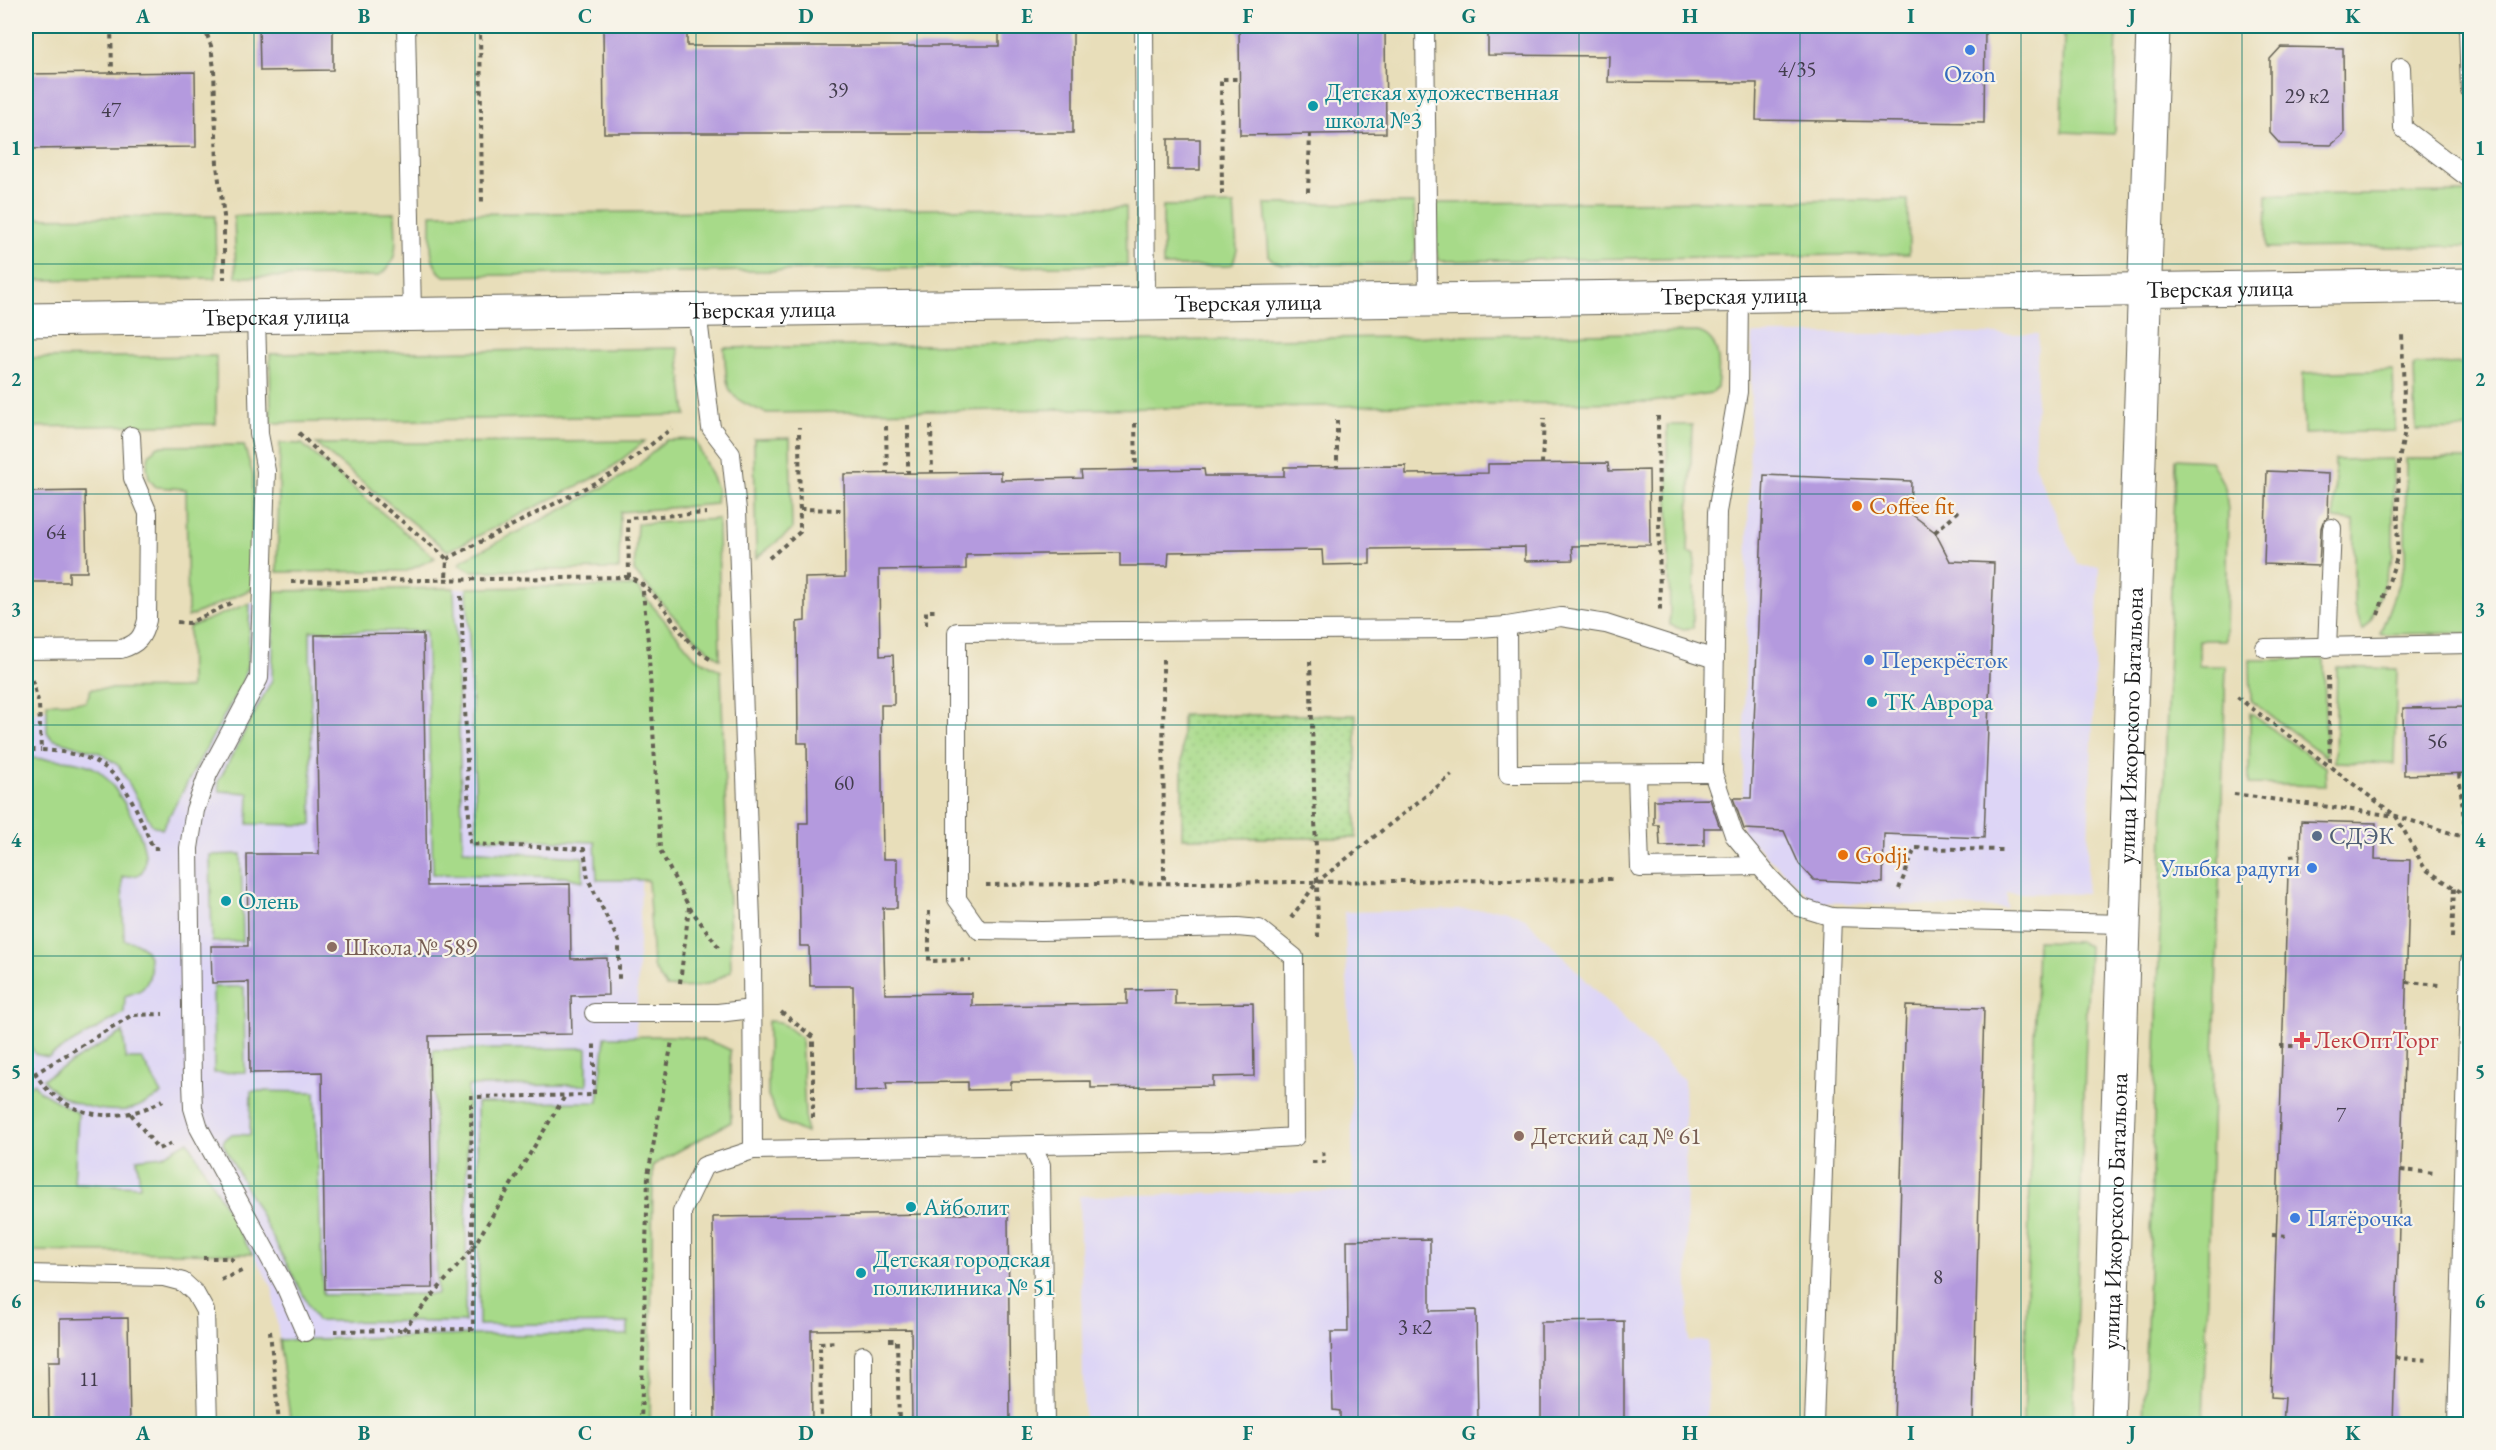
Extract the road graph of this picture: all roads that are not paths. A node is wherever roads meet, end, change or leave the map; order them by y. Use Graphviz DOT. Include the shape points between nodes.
graph roads {
  1 [pos="406,26"];
  2 [pos="1144,26"];
  3 [pos="1425,26"];
  4 [pos="2153,26"];
  5 [pos="2468,26"];
  6 [pos="2401,67"];
  7 [pos="2470,90"];
  8 [pos="2470,179"];
  9 [pos="2470,285"];
  10 [pos="2146,289"];
  11 [pos="1738,295"];
  12 [pos="1428,299"];
  13 [pos="1146,303"];
  14 [pos="697,310"];
  15 [pos="412,314"];
  16 [pos="256,316"];
  17 [pos="26,320"];
  18 [pos="131,436"];
  19 [pos="2332,528"];
  20 [pos="1507,626"];
  21 [pos="2470,644"];
  22 [pos="2265,648"];
  23 [pos="2327,648"];
  24 [pos="26,650"];
  25 [pos="1715,659"];
  26 [pos="1713,773"];
  27 [pos="1637,774"];
  28 [pos="1760,866"];
  29 [pos="1832,917"];
  30 [pos="2124,924"];
  31 [pos="2470,961"];
  32 [pos="2470,968"];
  33 [pos="752,1009"];
  34 [pos="594,1013"];
  35 [pos="1032,1146"];
  36 [pos="753,1150"];
  37 [pos="26,1274"];
  38 [pos="305,1332"];
  39 [pos="863,1355"];
  40 [pos="208,1425"];
  41 [pos="682,1425"];
  42 [pos="863,1425"];
  43 [pos="1045,1425"];
  44 [pos="1814,1425"];
  45 [pos="2108,1425"];
  46 [pos="2457,1425"];
  1 -- 15 [label="lane"];
  2 -- 13 [label="lane"];
  3 -- 12 [label="lane"];
  4 -- 10 [label="main road, улица Ижорского Батальона"];
  5 -- 7 [label="lane"];
  6 -- 8 [label="lane" via="2403,128"];
  9 -- 10 [label="main road, Тверская улица"];
  10 -- 11 [label="main road, Тверская улица"];
  10 -- 30 [label="main road, улица Ижорского Батальона"];
  11 -- 12 [label="main road, Тверская улица"];
  11 -- 25 [label="lane" via="1738,392 1717,512"];
  12 -- 13 [label="main road, Тверская улица"];
  13 -- 14 [label="main road, Тверская улица"];
  14 -- 15 [label="main road, Тверская улица"];
  14 -- 33 [label="lane" via="711,428 731,454 737,510"];
  15 -- 16 [label="main road, Тверская улица"];
  16 -- 17 [label="main road, Тверская улица"];
  16 -- 38 [label="lane" via="259,434 266,471 259,678 208,774 195,810 189,848 193,1108 199,1128 285,1286"];
  18 -- 24 [label="lane" via="133,478 148,513 147,620 143,635 134,645 120,649"];
  19 -- 23 [label="lane"];
  20 -- 25 [label="lane" via="1561,616 1606,624"];
  20 -- 27 [label="lane" via="1509,774"];
  20 -- 35 [label="lane" via="957,632 957,899 979,930 1259,928 1294,957 1295,1137"];
  21 -- 23 [label="lane"];
  22 -- 23 [label="lane"];
  25 -- 26 [label="lane"];
  26 -- 27 [label="lane"];
  26 -- 28 [label="lane" via="1734,835"];
  27 -- 28 [label="lane" via="1640,868"];
  28 -- 29 [label="lane" via="1799,907"];
  29 -- 30 [label="lane"];
  29 -- 44 [label="lane"];
  30 -- 45 [label="main road, улица Ижорского Батальона"];
  31 -- 32 [label="lane"];
  32 -- 46 [label="lane"];
  33 -- 34 [label="lane" via="718,1013"];
  33 -- 36 [label="lane"];
  35 -- 36 [label="lane"];
  35 -- 43 [label="lane" via="1041,1166"];
  36 -- 41 [label="lane" via="704,1166 682,1212"];
  37 -- 40 [label="lane" via="164,1277 183,1282 206,1311"];
  39 -- 42 [label="lane"];
}
